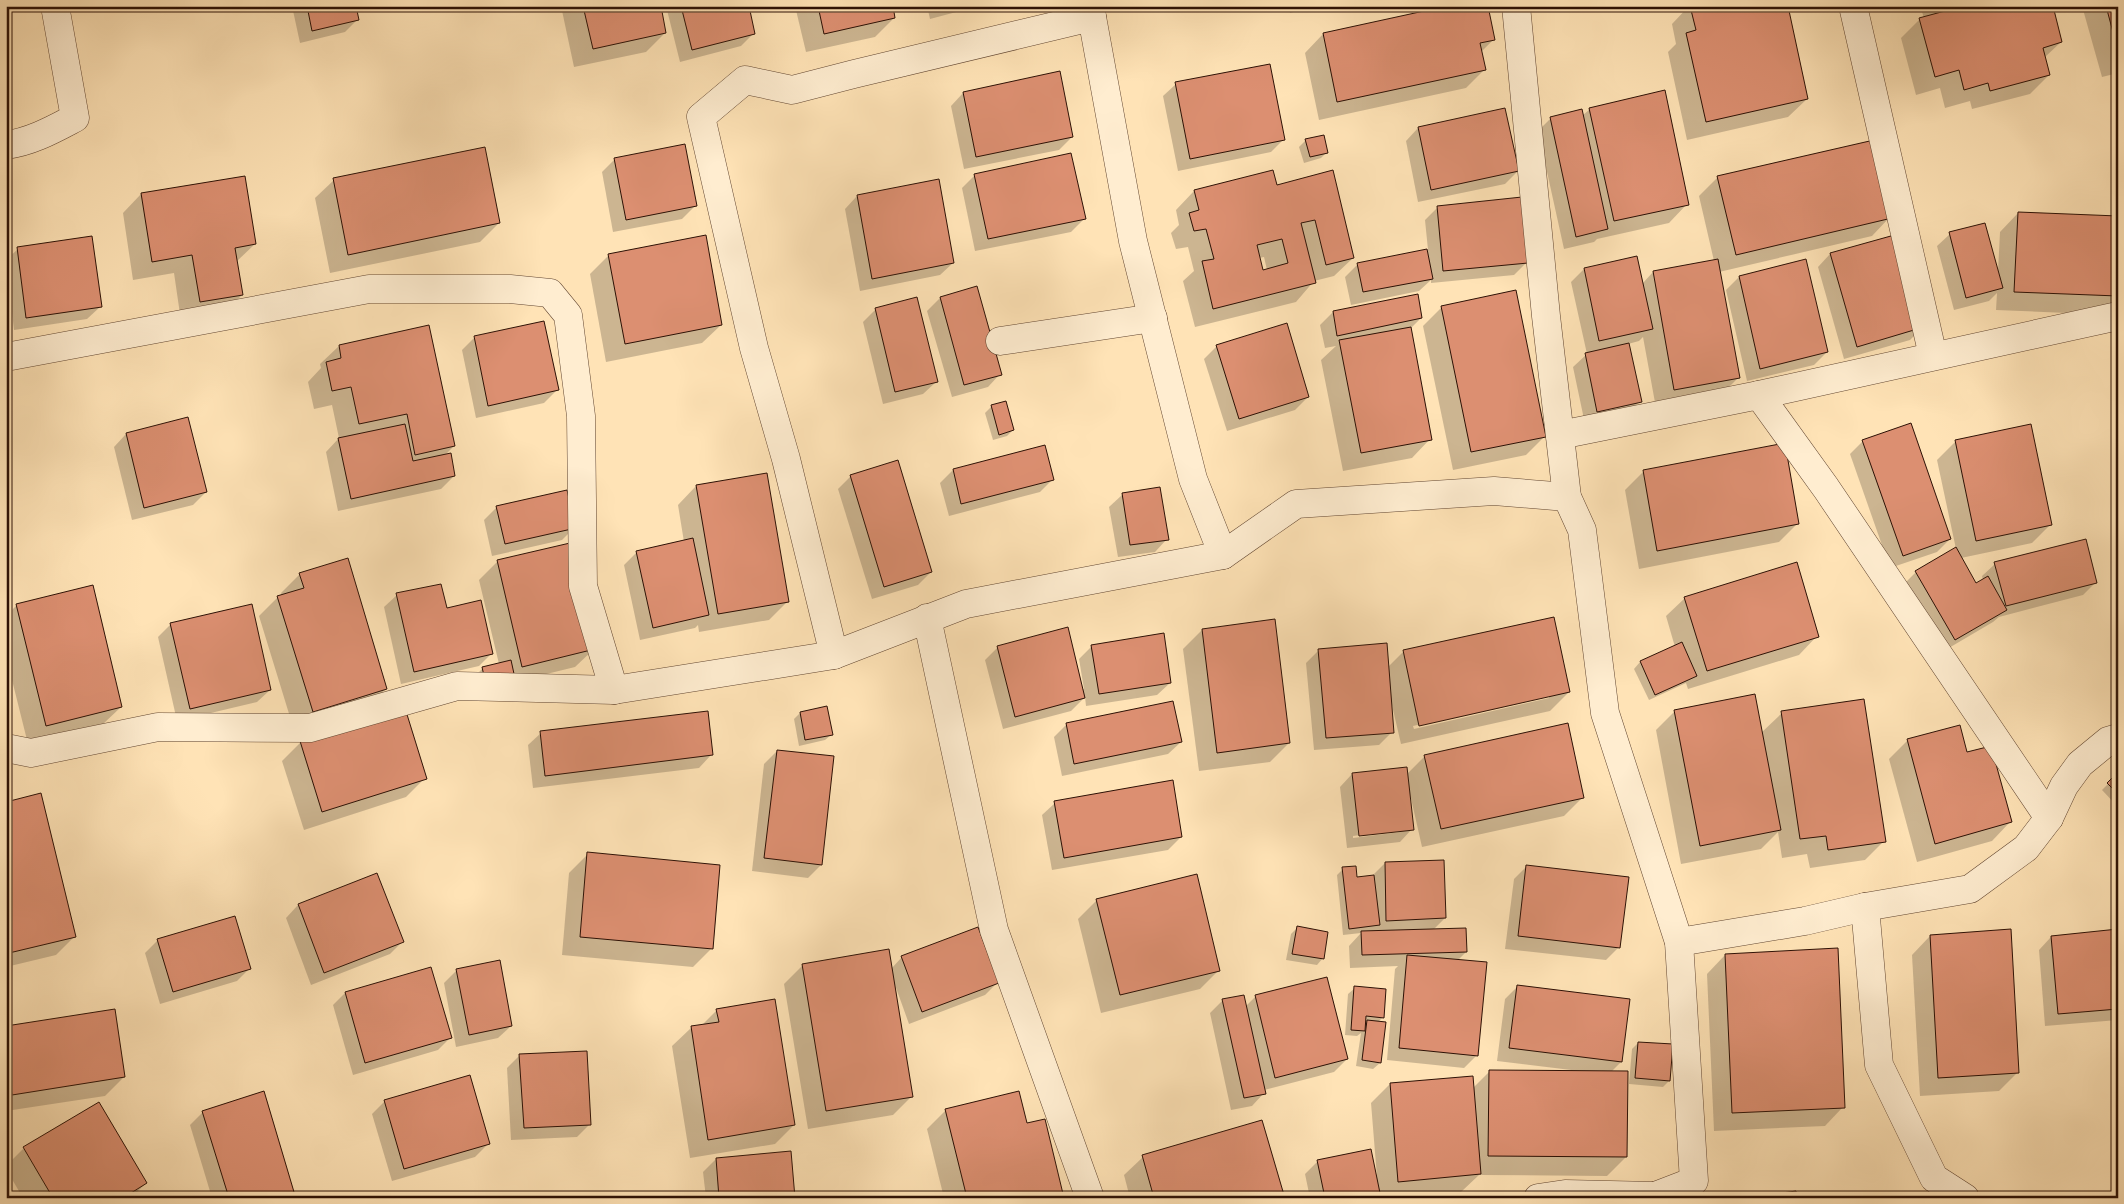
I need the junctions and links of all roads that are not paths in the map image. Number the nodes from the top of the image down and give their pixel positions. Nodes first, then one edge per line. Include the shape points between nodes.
1 (55, 6) edge
2 (1516, 6) edge
3 (1853, 6) edge
4 (1091, 12) edge
5 (6, 145) edge
6 (2118, 316) edge
7 (1153, 318) junction
8 (1000, 341) dead end
9 (1933, 356) junction
10 (6, 357) edge
11 (1759, 395) junction
12 (1560, 436) junction
13 (1567, 498) junction
14 (1223, 555) junction
15 (927, 618) junction
16 (834, 655) junction
17 (614, 690) junction
18 (2118, 738) edge
19 (6, 748) edge
20 (2049, 818) junction
21 (1865, 906) junction
22 (1679, 942) junction
23 (1655, 1197) edge
24 (1090, 1198) edge
25 (1538, 1198) edge
26 (1965, 1198) edge

1 - 5 street via 76,118 48,132
2 - 12 street
3 - 9 street
4 - 7 street via 1133,241
4 - 16 street via 792,90 745,80 701,117 754,348 786,459
6 - 9 street
7 - 8 street
7 - 14 street via 1193,479
9 - 11 street
10 - 17 street via 369,289 510,289 550,293 568,315 581,416 582,586
11 - 12 street
11 - 20 street via 1826,488
12 - 13 street
13 - 14 street via 1494,491 1296,504
13 - 22 street via 1582,530 1605,713
14 - 15 street via 966,604
15 - 16 street
15 - 24 street via 994,930
16 - 17 street
17 - 19 street via 458,686 310,728 158,727 31,753
18 - 20 street via 2108,741 2080,764 2064,786
20 - 21 street via 2026,848 1970,889
21 - 22 street via 1805,921
21 - 26 street via 1879,1065 1934,1178
22 - 23 street via 1694,1181
23 - 25 street via 1565,1194

